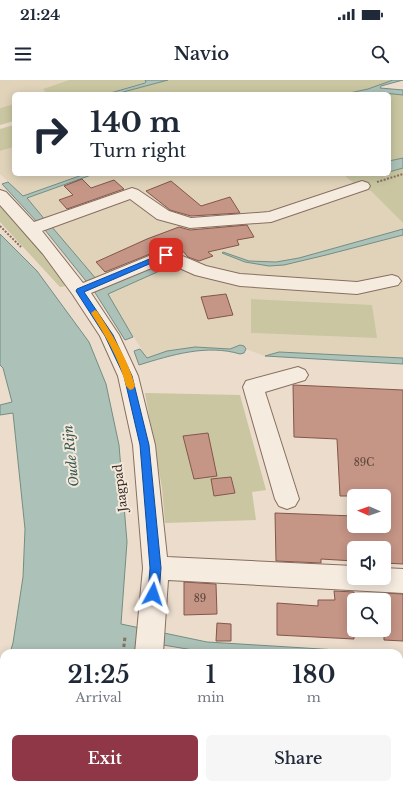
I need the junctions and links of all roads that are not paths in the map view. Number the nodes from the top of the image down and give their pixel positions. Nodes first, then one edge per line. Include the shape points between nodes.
1 (362, 186) road end
2 (0, 194) edge
3 (31, 229) junction
4 (392, 281) dead end
5 (90, 287) junction
6 (298, 375) dead end
7 (286, 499) dead end
8 (156, 568) junction
9 (347, 578) edge
10 (391, 580) edge
11 (403, 581) edge
12 (149, 649) edge

1 - 3 street via 270,217 190,223 163,215 132,193
2 - 3 street
3 - 5 street via 49,250
4 - 5 street via 357,288 240,280 201,271 166,255
5 - 8 street via 128,376 144,445
6 - 7 street via 252,387
8 - 9 street
8 - 12 street
10 - 11 street

